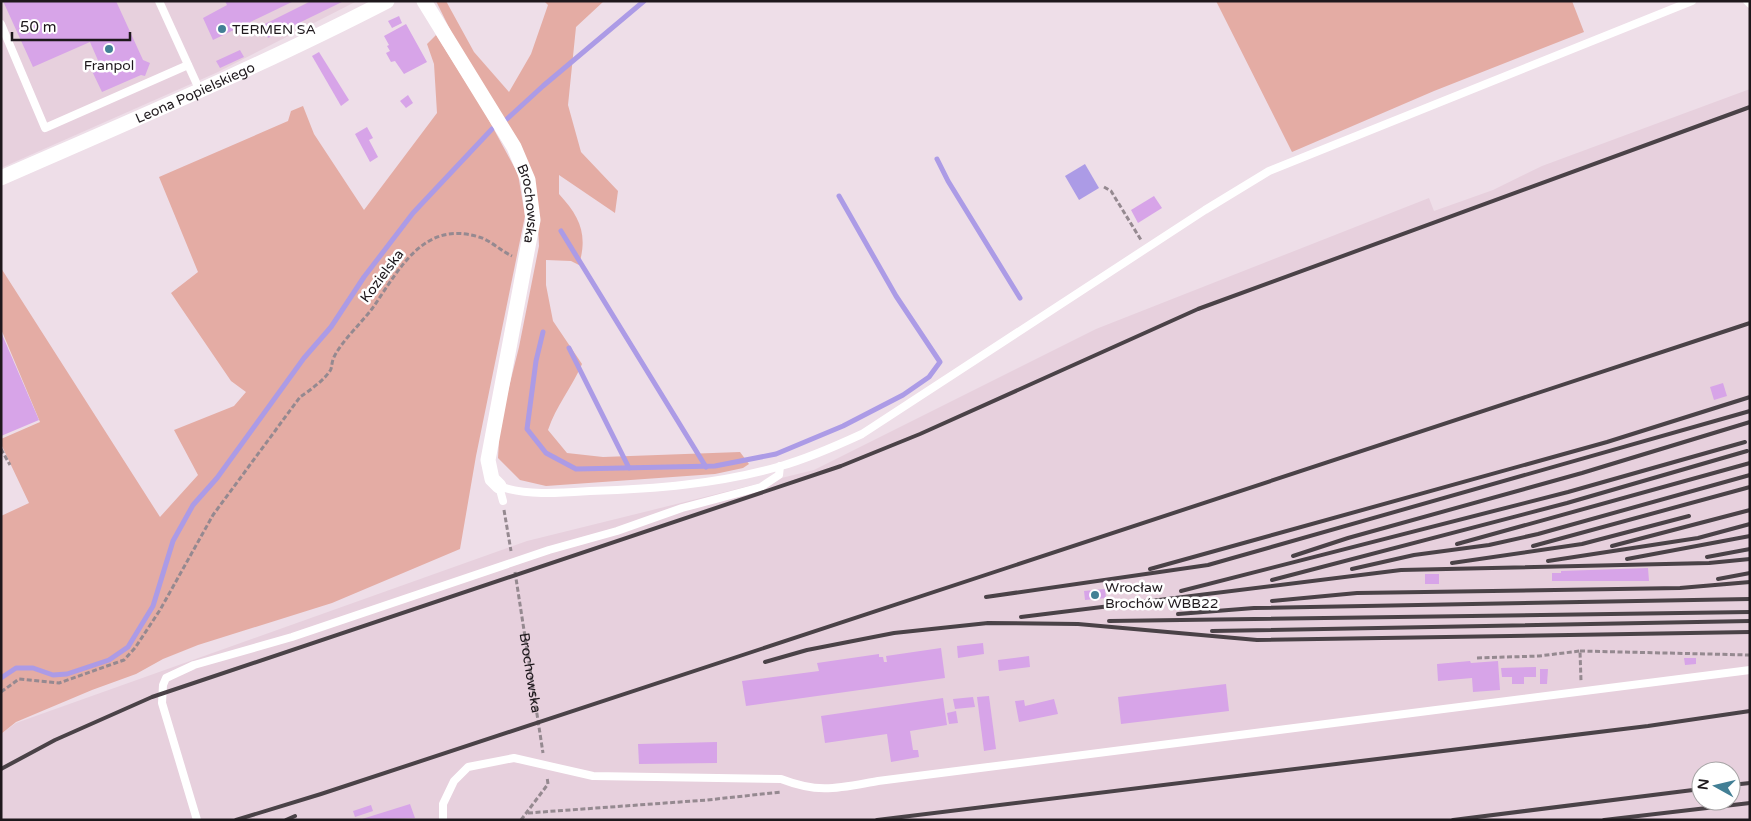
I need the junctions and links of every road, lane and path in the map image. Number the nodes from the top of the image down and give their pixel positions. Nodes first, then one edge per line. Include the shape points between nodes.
1 (159, 1) edge
2 (387, 1) edge
3 (424, 1) edge
4 (1692, 1) edge
5 (1746, 1) edge
6 (1750, 4) edge
7 (1, 24) edge
8 (188, 64) junction
9 (200, 91) junction
10 (1, 178) edge
11 (1104, 187) dead end
12 (1146, 249) junction
13 (526, 262) junction
14 (1, 449) edge
15 (10, 465) dead end
16 (780, 466) junction
17 (499, 486) junction
18 (503, 500) dead end
19 (506, 518) dead end
20 (512, 556) dead end
21 (514, 566) dead end
22 (1580, 652) junction
23 (1750, 655) edge
24 (1477, 658) dead end
25 (1750, 670) edge
26 (1, 692) edge
27 (1581, 692) junction
28 (543, 756) dead end
29 (546, 775) dead end
30 (795, 784) junction
31 (527, 813) junction
32 (197, 820) edge
33 (443, 820) edge
34 (521, 820) edge

1 - 8 lane
2 - 9 street, Leona Popielskiego via 308,42
3 - 13 street, Brochowska via 514,148 528,180 533,220
4 - 12 lane via 1268,171
5 - 6 lane
7 - 8 lane via 45,128
8 - 9 lane
9 - 10 street, Leona Popielskiego
11 - 12 path via 1111,191
12 - 16 lane via 862,434
13 - 17 street, Brochowska via 488,460 492,479
13 - 26 path, Kozielska via 480,237 461,234 431,238 404,261 333,358 330,370 313,390 300,396 213,515 136,648 124,660 59,683 19,679
14 - 15 path
16 - 17 lane via 670,487 568,492 511,490
16 - 32 lane via 779,475 761,487 682,508 170,675 163,685 162,703
17 - 18 lane
19 - 20 path
21 - 28 path, Brochowska
22 - 23 path
22 - 24 path
22 - 27 path
25 - 27 lane
27 - 30 lane via 827,790
29 - 31 path via 548,784
30 - 31 path via 792,791
30 - 33 lane via 781,779 592,776 514,758 468,767 450,788 443,804
31 - 34 path

